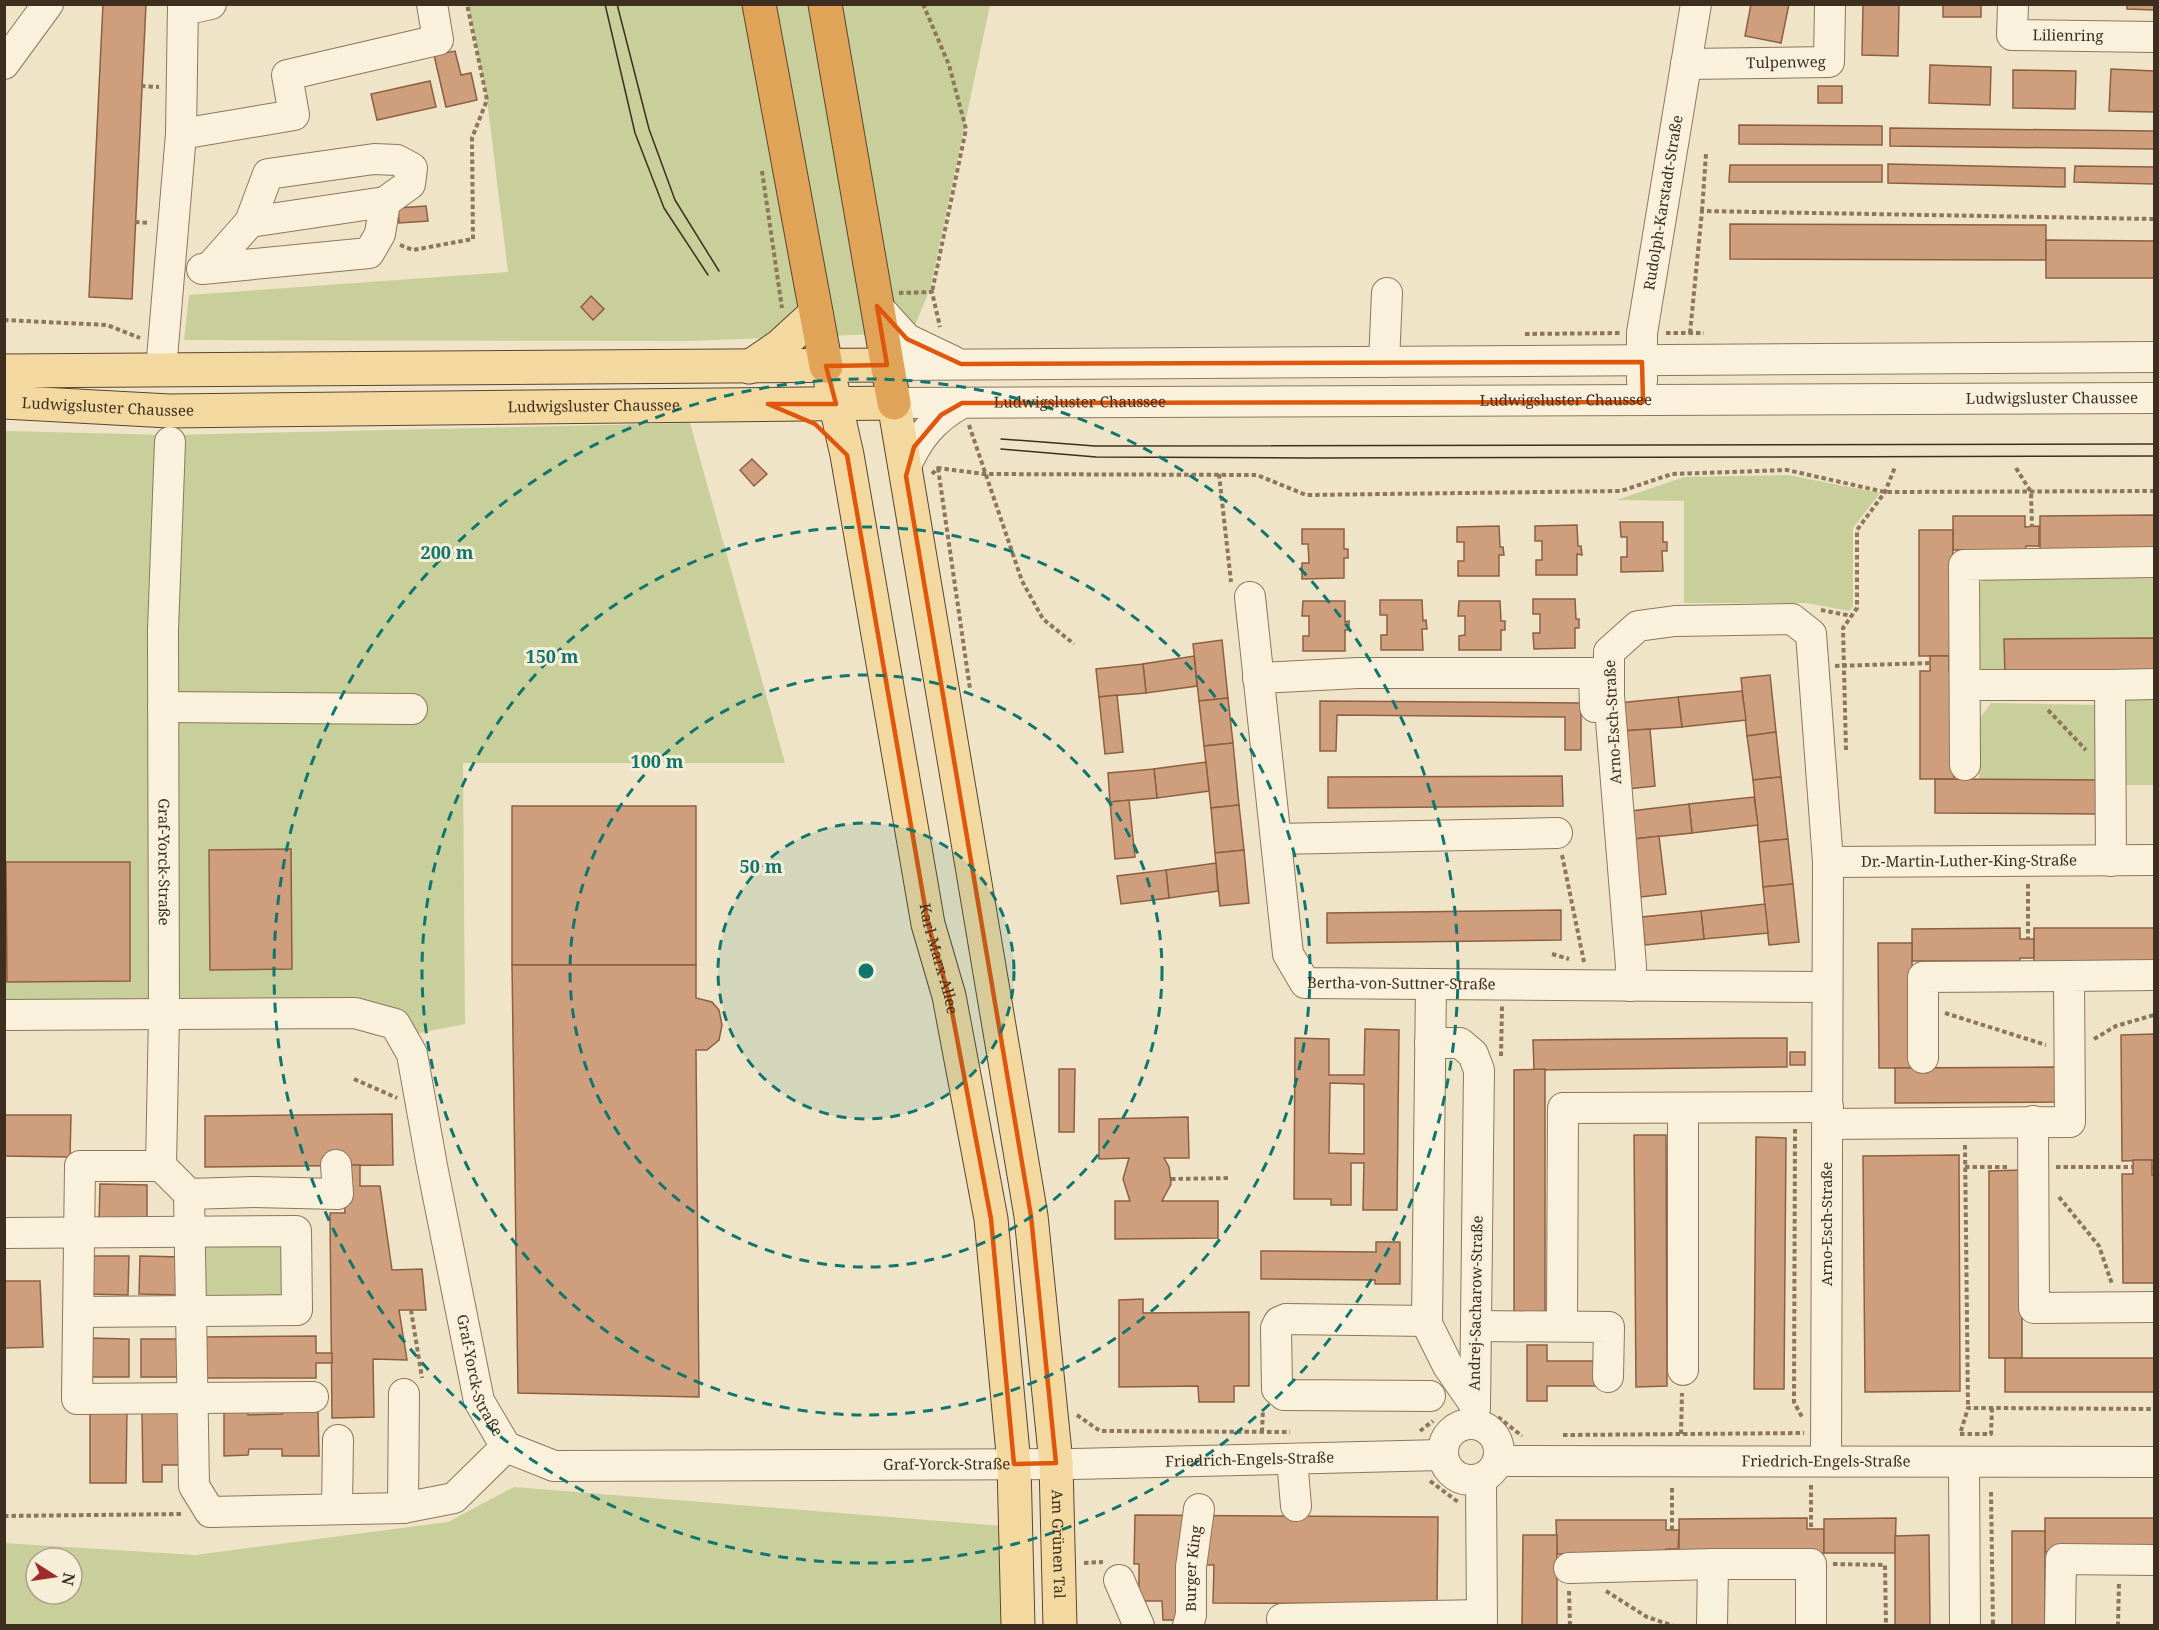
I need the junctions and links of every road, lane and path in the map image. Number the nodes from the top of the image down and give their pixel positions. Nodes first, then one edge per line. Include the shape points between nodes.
1 (48, 4) edge
2 (432, 4) edge
3 (467, 4) edge
4 (759, 4) edge
5 (825, 4) edge
6 (923, 4) edge
7 (1696, 4) edge
8 (1830, 4) edge
9 (2013, 4) edge
10 (193, 6) edge
11 (2154, 37) edge
12 (4, 64) edge
13 (1686, 64) junction
14 (181, 134) junction
15 (1706, 154) dead end
16 (385, 202) junction
17 (1702, 211) junction
18 (2154, 219) edge
19 (250, 222) junction
20 (413, 250) dead end
21 (211, 266) junction
22 (169, 280) junction
23 (932, 292) junction
24 (1387, 293) dead end
25 (876, 299) junction
26 (815, 309) junction
27 (781, 316) dead end
28 (4, 320) edge
29 (944, 331) dead end
30 (1690, 333) junction
31 (1713, 333) dead end
32 (1514, 334) dead end
33 (1642, 347) junction
34 (162, 356) junction
35 (2154, 357) edge
36 (1384, 362) junction
37 (961, 364) junction
38 (887, 365) junction
39 (826, 366) junction
40 (749, 367) junction
41 (4, 371) edge
42 (2154, 398) edge
43 (4, 402) edge
44 (1643, 402) junction
45 (894, 403) junction
46 (962, 403) junction
47 (768, 404) junction
48 (836, 404) junction
49 (170, 442) dead end
50 (848, 455) junction
51 (1895, 467) dead end
52 (938, 468) junction
53 (2016, 468) dead end
54 (905, 472) junction
55 (984, 474) junction
56 (1219, 474) junction
57 (2154, 491) edge
58 (1886, 492) junction
59 (2031, 492) junction
60 (2032, 527) dead end
61 (2154, 562) edge
62 (1241, 594) joint
63 (1074, 644) dead end
64 (1930, 663) dead end
65 (1843, 666) junction
66 (1813, 668) junction
67 (1258, 678) junction
68 (2110, 684) junction
69 (2154, 684) edge
70 (1965, 685) junction
71 (971, 693) dead end
72 (163, 707) junction
73 (2047, 708) dead end
74 (412, 709) dead end
75 (1597, 756) dead end
76 (1965, 765) dead end
77 (2111, 782) junction
78 (1557, 833) joint
79 (1277, 839) junction
80 (2154, 860) edge
81 (2111, 861) junction
82 (1828, 862) junction
83 (2027, 862) junction
84 (2028, 939) dead end
85 (1585, 964) dead end
86 (2154, 975) edge
87 (2069, 976) junction
88 (1431, 984) junction
89 (1630, 986) junction
90 (1826, 987) junction
91 (1923, 1005) junction
92 (4, 1015) edge
93 (164, 1015) junction
94 (2154, 1015) edge
95 (1431, 1043) junction
96 (2069, 1053) junction
97 (1923, 1058) dead end
98 (354, 1079) dead end
99 (1795, 1107) junction
100 (1683, 1108) junction
101 (422, 1110) junction
102 (1828, 1115) junction
103 (2033, 1122) junction
104 (1964, 1123) junction
105 (336, 1165) dead end
106 (161, 1166) junction
107 (2033, 1167) junction
108 (1231, 1178) dead end
109 (1171, 1179) dead end
110 (189, 1194) junction
111 (4, 1233) edge
112 (190, 1233) junction
113 (79, 1234) junction
114 (2141, 1307) edge
115 (411, 1310) dead end
116 (190, 1311) junction
117 (79, 1312) junction
118 (1427, 1321) junction
119 (1476, 1326) junction
120 (1562, 1326) junction
121 (1683, 1370) joint
122 (1608, 1377) dead end
123 (404, 1394) joint
124 (313, 1397) dead end
125 (193, 1398) junction
126 (1434, 1406) joint
127 (1968, 1408) junction
128 (1992, 1408) junction
129 (2154, 1409) edge
130 (1073, 1411) dead end
131 (1475, 1414) junction
132 (1681, 1434) junction
133 (1557, 1435) dead end
134 (338, 1440) dead end
135 (1294, 1445) junction
136 (506, 1447) junction
137 (1442, 1455) junction
138 (1413, 1456) junction
139 (1819, 1461) junction
140 (1528, 1462) junction
141 (1964, 1462) junction
142 (2154, 1462) edge
143 (1056, 1463) junction
144 (1014, 1464) junction
145 (1486, 1482) junction
146 (1991, 1492) dead end
147 (1296, 1506) dead end
148 (403, 1508) junction
149 (337, 1509) junction
150 (1199, 1509) dead end
151 (190, 1514) dead end
152 (4, 1516) edge
153 (1811, 1529) dead end
154 (2119, 1560) junction
155 (2154, 1560) edge
156 (1074, 1563) dead end
157 (1713, 1564) junction
158 (1811, 1564) junction
159 (1199, 1565) dead end
160 (1569, 1568) junction
161 (1114, 1571) joint
162 (1282, 1619) dead end
163 (1481, 1620) edge
164 (1194, 1623) edge
165 (1018, 1626) edge
166 (1060, 1626) edge
167 (1139, 1626) edge
168 (1570, 1626) edge
169 (1674, 1626) edge
170 (1712, 1626) edge
171 (1811, 1626) edge
172 (1886, 1626) edge
173 (1965, 1626) edge
174 (1993, 1626) edge
175 (2060, 1626) edge
176 (2118, 1626) edge

1 - 12 street
2 - 14 street via 438,40 287,75 294,115
3 - 20 path via 487,100 472,138 472,239
4 - 26 highway
5 - 25 highway
6 - 23 path via 949,65 966,129
7 - 13 street, Rudolph-Karstadt-Straße
8 - 13 street, Tulpenweg via 1829,62
9 - 11 street, Lilienring via 2012,36
10 - 14 street
13 - 33 street, Rudolph-Karstadt-Straße
14 - 22 street
15 - 17 path
16 - 19 street
16 - 19 street via 410,184 412,168 398,160 374,159 280,172 268,174
16 - 21 street via 380,234 369,253
17 - 18 path
17 - 30 path
19 - 21 street
21 - 22 street
22 - 34 street
23 - 25 path via 898,293 889,288
23 - 29 path via 938,325
24 - 36 street
25 - 37 street via 908,339
25 - 38 highway
26 - 27 path via 783,309
26 - 39 highway
26 - 40 main road via 780,346
28 - 34 path via 107,325 148,340
30 - 31 path
30 - 33 path
32 - 33 path
33 - 35 street
33 - 36 street
33 - 44 street, Rudolph-Karstadt-Straße
34 - 40 main road
34 - 41 main road
36 - 37 street
37 - 38 street
38 - 39 main road
38 - 45 highway
39 - 40 main road
39 - 48 main road, Karl-Marx-Allee
42 - 44 street, Ludwigsluster Chaussee
43 - 47 main road, Ludwigsluster Chaussee via 170,411
44 - 46 street, Ludwigsluster Chaussee
45 - 46 street, Ludwigsluster Chaussee
45 - 48 main road, Ludwigsluster Chaussee
45 - 54 main road
46 - 54 street via 925,430
47 - 48 main road, Ludwigsluster Chaussee
47 - 50 main road via 815,424
48 - 50 main road, Karl-Marx-Allee
49 - 72 street, Graf-Yorck-Straße
50 - 144 main road, Karl-Marx-Allee via 928,924 949,996 991,1218
51 - 58 path
52 - 54 path via 933,474
52 - 55 path
52 - 71 path
53 - 59 path
54 - 143 main road via 1031,1216
55 - 56 path
55 - 63 path via 1022,581 1043,619
56 - 58 path via 1257,475 1306,495 1621,491 1672,474 1787,470
56 - 62 path
57 - 59 path
58 - 59 path
58 - 65 path via 1857,530 1857,608 1843,628
59 - 60 path
61 - 70 street via 1964,565
62 - 67 street, Bertha-von-Suttner-Straße
64 - 65 path
65 - 66 path
66 - 82 street, Arno-Esch-Straße
66 - 89 street, Arno-Esch-Straße via 1811,634 1792,620 1675,621 1638,626 1609,652
67 - 75 street via 1358,673 1594,673
67 - 79 street, Bertha-von-Suttner-Straße
68 - 69 street
68 - 70 street
68 - 77 street
70 - 76 street
72 - 74 street
72 - 93 street, Graf-Yorck-Straße
73 - 77 path
77 - 81 street
78 - 79 street
78 - 85 path
79 - 88 street, Bertha-von-Suttner-Straße via 1288,954 1305,982
80 - 81 street, Dr.-Martin-Luther-King-Straße
81 - 83 street, Dr.-Martin-Luther-King-Straße
82 - 83 street, Dr.-Martin-Luther-King-Straße
82 - 90 street, Arno-Esch-Straße
83 - 84 path
86 - 87 street
87 - 91 street via 1923,977
87 - 96 street
88 - 89 street, Bertha-von-Suttner-Straße
88 - 95 street, Andrej-Sacharow-Straße
89 - 90 street
90 - 102 street, Arno-Esch-Straße
91 - 96 path
91 - 97 street
92 - 93 street, Graf-Yorck-Straße
93 - 101 street, Graf-Yorck-Straße via 355,1013 394,1024 412,1054
93 - 106 street
94 - 96 path via 2116,1026
95 - 118 street, Andrej-Sacharow-Straße
95 - 119 street, Andrej-Sacharow-Straße via 1460,1043 1473,1054 1479,1070
96 - 103 street via 2070,1122
98 - 101 path
99 - 100 street
99 - 102 street
99 - 132 path via 1794,1402 1810,1433
100 - 120 street via 1563,1108
100 - 121 street
101 - 136 street, Graf-Yorck-Straße via 479,1401
102 - 104 street
102 - 139 street, Arno-Esch-Straße
103 - 104 street
103 - 107 street
104 - 127 path
105 - 110 street via 338,1194
106 - 110 street
106 - 113 street via 80,1166
107 - 114 path via 2099,1246 2108,1277
107 - 114 street via 2034,1308
108 - 109 path
110 - 112 street
111 - 113 street
112 - 113 street
112 - 116 street
112 - 116 street via 296,1231 297,1310
113 - 117 street
115 - 123 path via 424,1394
116 - 117 street
116 - 125 street
117 - 125 street via 77,1399
118 - 126 street via 1279,1322 1277,1389 1284,1395
118 - 131 street, Andrej-Sacharow-Straße
119 - 120 street
119 - 131 street, Andrej-Sacharow-Straße
120 - 122 street via 1609,1327
121 - 132 path
123 - 148 street
124 - 125 street
125 - 149 street via 194,1486 210,1512
126 - 138 path via 1421,1431 1412,1431
127 - 128 path
127 - 128 path via 1960,1434 1991,1434
128 - 129 path
130 - 135 path via 1100,1431
131 - 137 street via 1451,1432
131 - 140 path via 1497,1405 1498,1419 1526,1439
131 - 145 street via 1498,1445
132 - 133 path
134 - 149 street
135 - 138 street, Friedrich-Engels-Straße
135 - 143 street, Friedrich-Engels-Straße
135 - 147 street
136 - 144 street, Graf-Yorck-Straße via 554,1466
136 - 148 street via 454,1498
137 - 138 street, Friedrich-Engels-Straße
137 - 145 street, Friedrich-Engels-Straße via 1449,1471 1456,1476
138 - 145 path via 1412,1478 1428,1479 1463,1507
139 - 140 street, Friedrich-Engels-Straße
139 - 141 street, Friedrich-Engels-Straße
139 - 153 path
140 - 145 street, Friedrich-Engels-Straße
141 - 142 street, Friedrich-Engels-Straße
141 - 173 street
143 - 144 street, Graf-Yorck-Straße
143 - 166 main road, Am Grünen Tal
144 - 165 main road
145 - 163 street
146 - 174 path
148 - 149 street
150 - 164 street, Burger King via 1191,1567
151 - 152 path
154 - 155 street
154 - 175 street via 2061,1559
154 - 176 path
156 - 161 path
157 - 158 street
157 - 160 street
157 - 170 street
158 - 171 street
158 - 172 path via 1885,1565
159 - 164 street
160 - 168 path
160 - 169 path via 1647,1617
161 - 167 street
162 - 163 street

